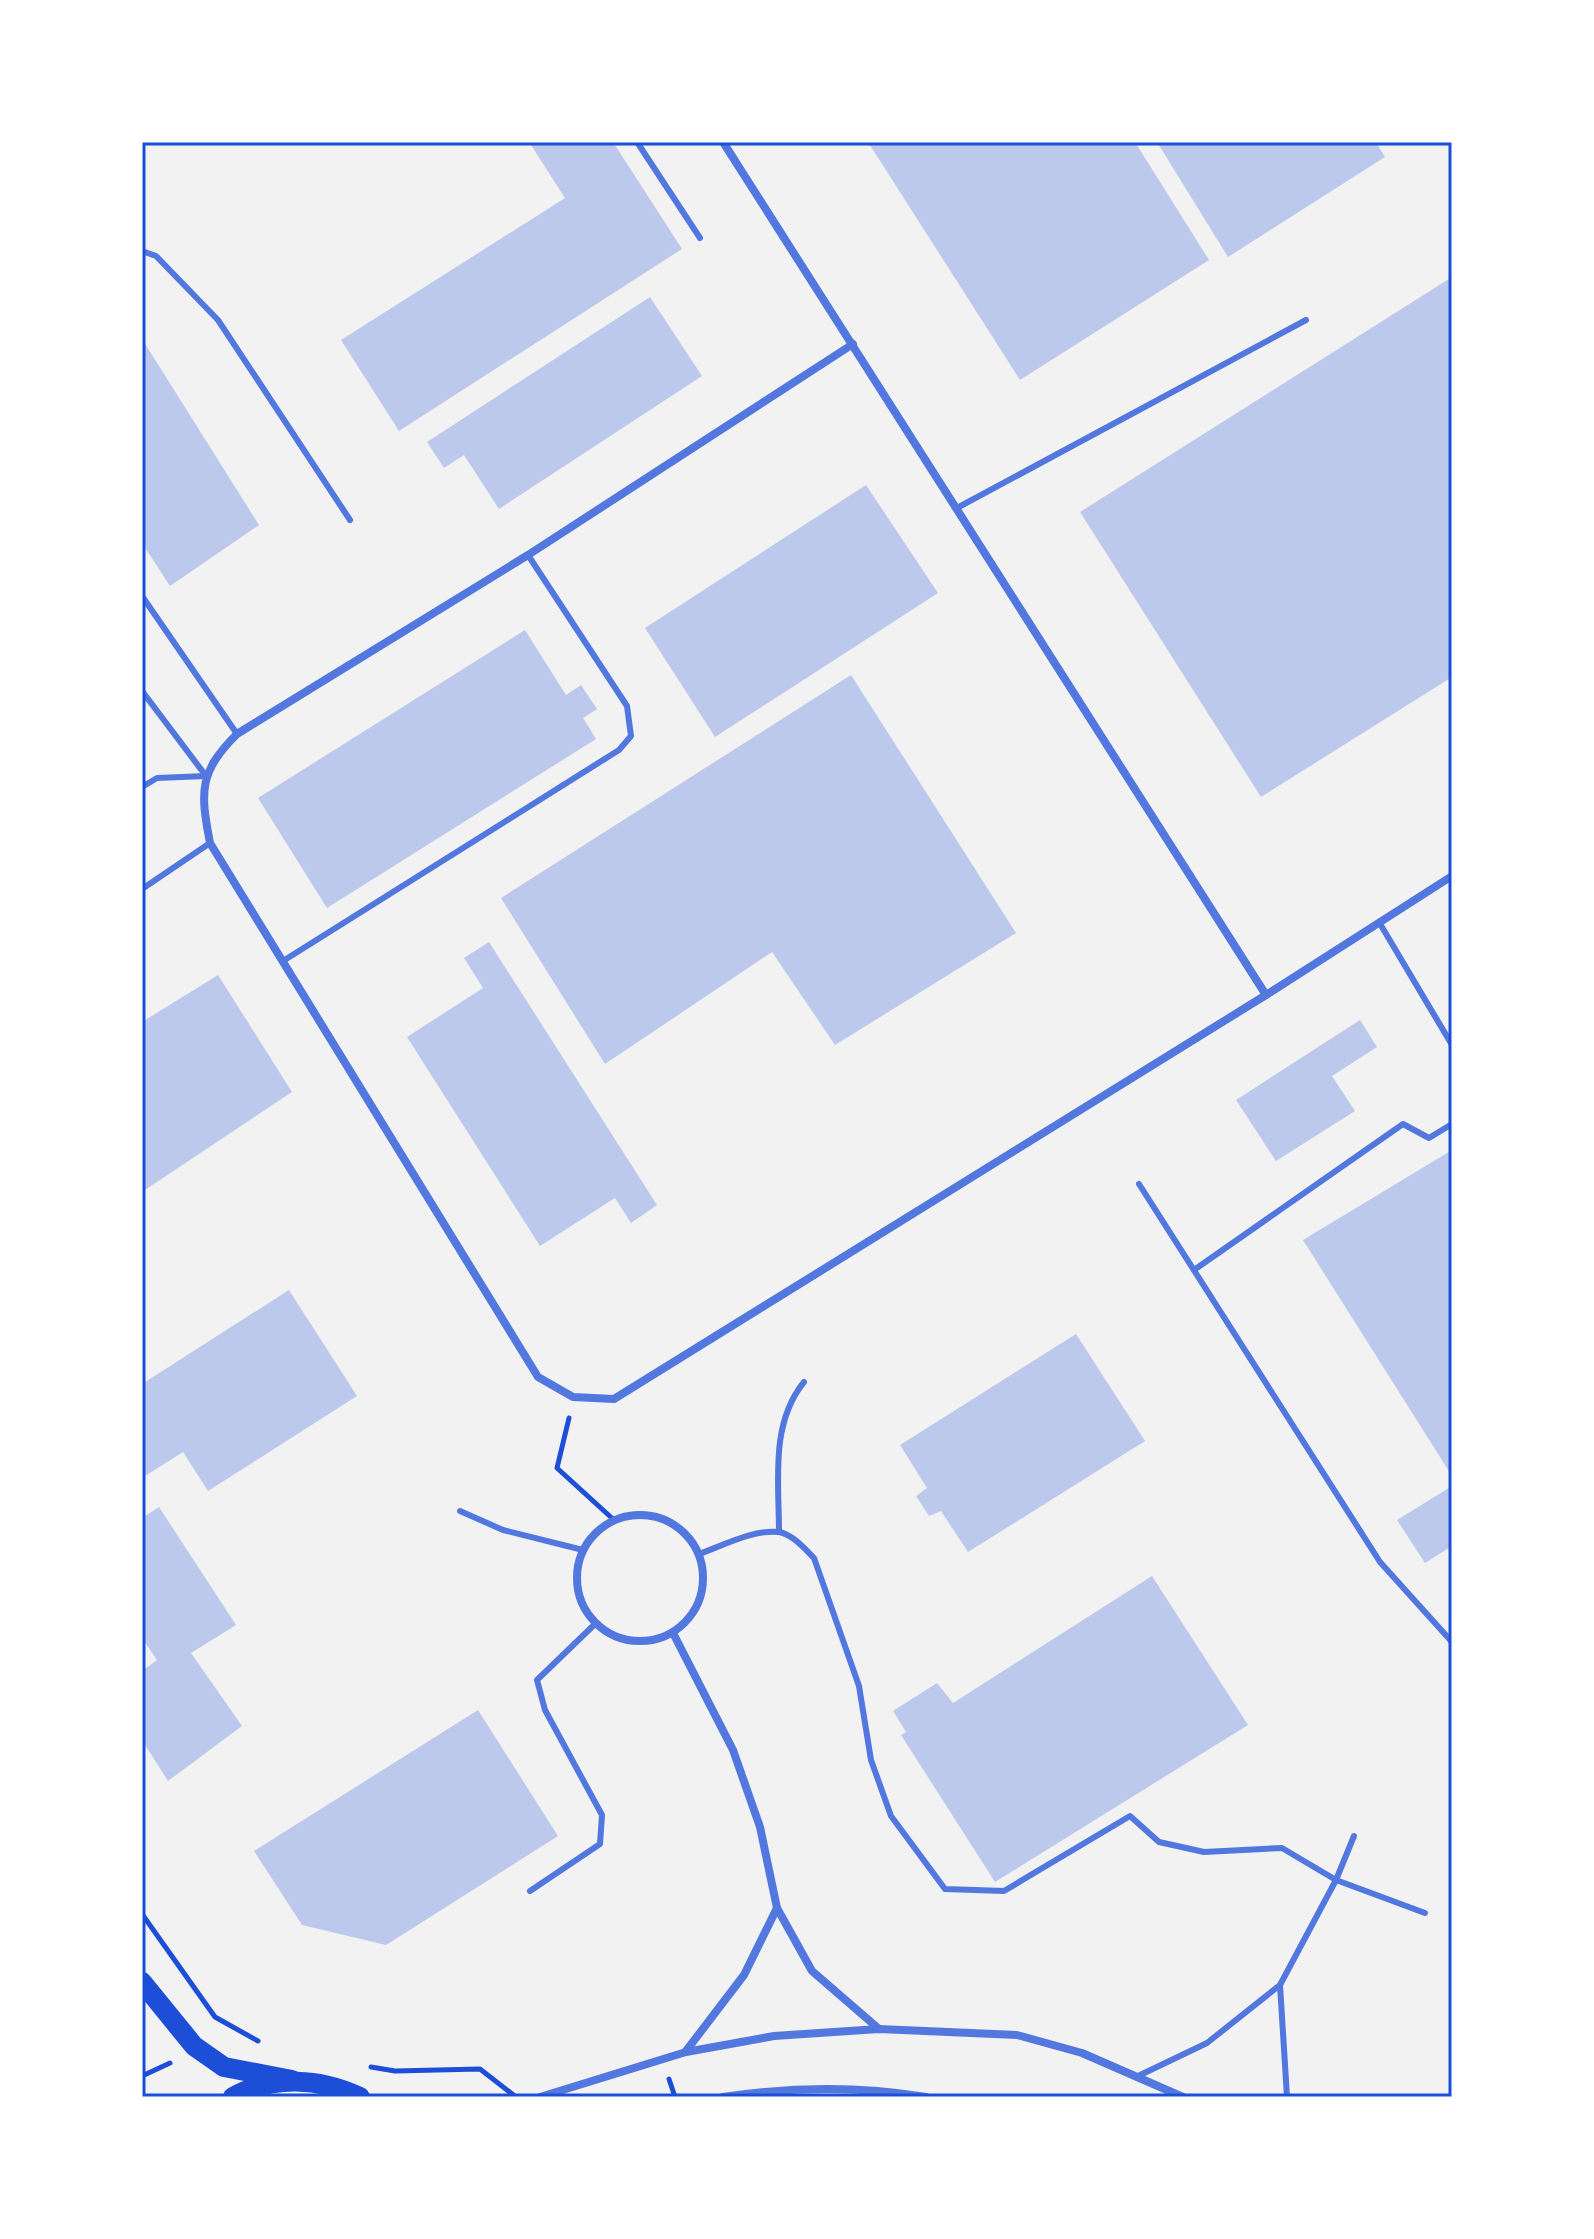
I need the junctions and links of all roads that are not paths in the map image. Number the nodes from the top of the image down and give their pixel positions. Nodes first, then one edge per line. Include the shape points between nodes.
1 (637, 142) edge
2 (723, 142) edge
3 (700, 238) dead end
4 (142, 251) edge
5 (1306, 320) dead end
6 (853, 344) junction
7 (957, 508) junction
8 (350, 520) dead end
9 (528, 555) junction
10 (142, 596) edge
11 (142, 691) edge
12 (237, 734) junction
13 (206, 776) junction
14 (142, 787) edge
15 (210, 843) junction
16 (1452, 876) edge
17 (142, 889) edge
18 (1379, 922) junction
19 (283, 961) junction
20 (1266, 995) junction
21 (1452, 1045) edge
22 (1452, 1124) edge
23 (1139, 1184) dead end
24 (1194, 1270) junction
25 (804, 1382) dead end
26 (460, 1511) dead end
27 (779, 1532) junction
28 (583, 1550) junction
29 (699, 1554) junction
30 (595, 1624) junction
31 (673, 1633) junction
32 (1452, 1642) edge
33 (1354, 1836) dead end
34 (1336, 1880) junction
35 (530, 1891) dead end
36 (777, 1908) junction
37 (1425, 1913) dead end
38 (142, 1982) edge
39 (1280, 1985) junction
40 (879, 2029) junction
41 (686, 2052) junction
42 (1136, 2077) junction
43 (292, 2080) junction
44 (233, 2097) edge
45 (360, 2097) edge
46 (540, 2097) edge
47 (723, 2097) edge
48 (926, 2097) edge
49 (1183, 2097) edge
50 (1287, 2097) edge

1 - 3 lane
2 - 6 street
4 - 8 lane via 156,256 218,320
5 - 7 lane
6 - 7 street
6 - 9 street
7 - 20 street
9 - 12 street
9 - 19 lane via 627,706 631,736 619,750
10 - 12 lane
11 - 13 lane
12 - 13 street via 213,758
13 - 14 lane via 157,778
13 - 15 street via 202,802
15 - 17 lane
15 - 19 street
16 - 18 street
18 - 20 street
18 - 21 lane
19 - 20 street via 538,1377 573,1397 614,1399
22 - 24 lane via 1429,1138 1403,1124
23 - 24 lane
24 - 32 lane via 1380,1562
25 - 27 lane via 790,1399 780,1432
26 - 28 lane via 503,1530
27 - 29 lane
27 - 34 lane via 814,1558 859,1686 871,1760 891,1816 945,1889 1004,1891 1130,1816 1159,1842 1204,1852 1282,1848
28 - 29 street via 614,1520 633,1515 673,1524
28 - 30 street via 577,1589
29 - 31 street via 703,1589 698,1606
30 - 31 street via 612,1636 633,1641 654,1641
30 - 35 lane via 537,1680 545,1710 602,1815 600,1844
31 - 36 street via 733,1750 760,1827
33 - 34 lane
34 - 37 lane
34 - 39 lane
36 - 40 street via 812,1971
36 - 41 street via 744,1975
38 - 43 main road via 194,2046 224,2067
39 - 42 lane via 1207,2043
39 - 50 lane
40 - 41 street via 774,2036
40 - 42 street via 1017,2035 1082,2053
41 - 46 street
42 - 49 street
43 - 44 main road via 248,2088
43 - 45 main road via 337,2086
47 - 48 street via 777,2089 886,2090

